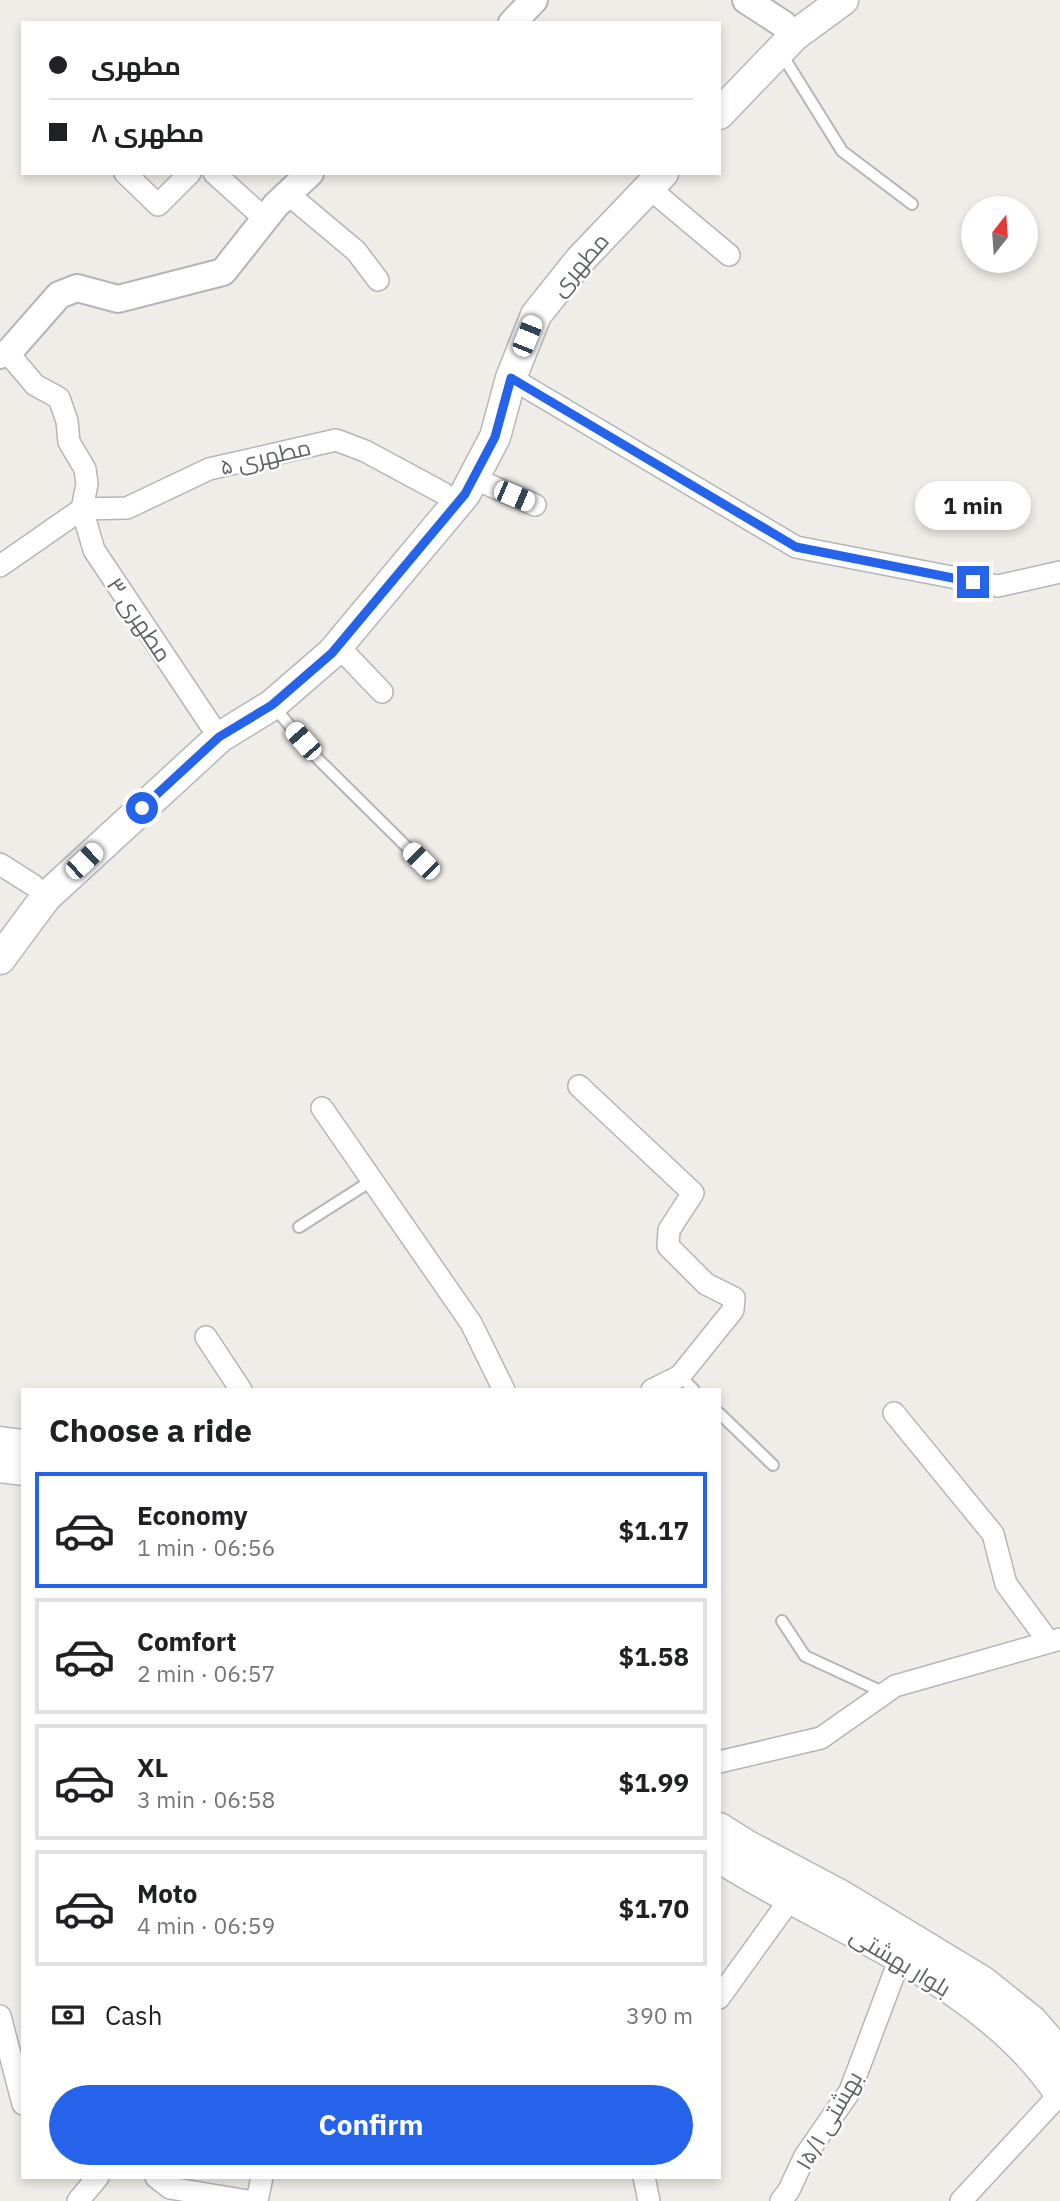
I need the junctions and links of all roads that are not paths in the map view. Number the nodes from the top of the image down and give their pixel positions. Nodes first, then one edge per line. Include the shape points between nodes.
1 (534, 0) edge
2 (746, 0) edge
3 (815, 0) edge
4 (843, 0) edge
5 (514, 21) edge
6 (781, 37) junction
7 (721, 88) edge
8 (721, 112) edge
9 (127, 175) edge
10 (188, 175) edge
11 (216, 175) edge
12 (308, 175) edge
13 (650, 178) edge
14 (288, 194) junction
15 (912, 204) dead end
16 (265, 219) junction
17 (729, 255) dead end
18 (378, 280) dead end
19 (4, 354) edge
20 (511, 378) junction
21 (473, 478) junction
22 (443, 493) junction
23 (535, 505) dead end
24 (82, 509) junction
25 (0, 566) edge
26 (1060, 572) edge
27 (338, 646) junction
28 (382, 692) dead end
29 (272, 705) junction
30 (210, 724) junction
31 (421, 861) dead end
32 (0, 864) edge
33 (33, 885) junction
34 (0, 930) edge
35 (0, 959) edge
36 (579, 1086) dead end
37 (322, 1108) dead end
38 (371, 1181) junction
39 (299, 1227) dead end
40 (206, 1337) dead end
41 (687, 1383) edge
42 (240, 1388) edge
43 (503, 1388) edge
44 (662, 1388) edge
45 (894, 1413) dead end
46 (721, 1415) edge
47 (0, 1442) edge
48 (21, 1445) edge
49 (773, 1465) dead end
50 (0, 1467) edge
51 (21, 1470) edge
52 (782, 1621) dead end
53 (1054, 1640) edge
54 (885, 1693) junction
55 (721, 1762) edge
56 (721, 1829) edge
57 (721, 1858) edge
58 (791, 1898) junction
59 (900, 1958) junction
60 (721, 1995) edge
61 (0, 2017) edge
62 (1060, 2053) edge
63 (1060, 2094) edge
64 (21, 2096) edge
65 (94, 2179) edge
66 (262, 2179) edge
67 (644, 2179) edge
68 (164, 2189) edge
69 (78, 2201) edge
70 (248, 2201) edge
71 (257, 2201) edge
72 (649, 2201) edge
73 (781, 2201) edge
74 (961, 2201) edge

1 - 5 street
2 - 6 street
3 - 6 main road
4 - 6 main road via 794,36
6 - 7 main road
6 - 8 main road
6 - 15 lane via 842,151
9 - 10 street via 158,205
11 - 16 street
12 - 14 street
13 - 17 street
13 - 20 main road, مطهری via 536,315
13 - 22 main road, مطهری via 567,249 521,307 495,373 480,431
14 - 16 street
14 - 18 street via 356,251
16 - 19 street via 223,272 118,299 77,288 59,295
19 - 24 street via 35,385 59,398 69,442 85,470
20 - 21 main road, مطهری via 495,437
20 - 26 street via 796,547 998,586
21 - 23 street
21 - 27 main road, مطهری via 465,494
22 - 24 street, مطهری ۵ via 336,440 209,469 127,508
22 - 30 main road, مطهری via 320,641 262,692
24 - 25 street
24 - 30 street, مطهری ۳ via 94,550
27 - 28 street
27 - 29 main road, مطهری
29 - 31 lane via 319,760
29 - 35 main road, مطهری via 219,737 46,897
30 - 33 main road, مطهری
32 - 33 street
33 - 34 main road, مطهری
36 - 41 street via 693,1193 669,1230 668,1246 706,1284 734,1298 733,1310
37 - 38 street
38 - 39 lane
38 - 43 street via 471,1323
40 - 42 street
41 - 44 street
45 - 53 street via 993,1534 1006,1584
46 - 49 lane
47 - 48 main road
50 - 51 main road
52 - 54 lane via 804,1656
53 - 54 street via 895,1686
54 - 55 street via 821,1738
56 - 62 main road, بلوار بهشتی via 982,1981 1032,2021
57 - 58 main road, بلوار بهشتی
58 - 59 main road, بلوار بهشتی
58 - 60 street
59 - 63 main road, بلوار بهشتی via 968,2001 1014,2038
59 - 73 street, ۱۵/۱ بهشتی via 850,2091 805,2156
61 - 64 street
63 - 74 street
65 - 69 street
66 - 71 street
67 - 72 street
68 - 70 street

